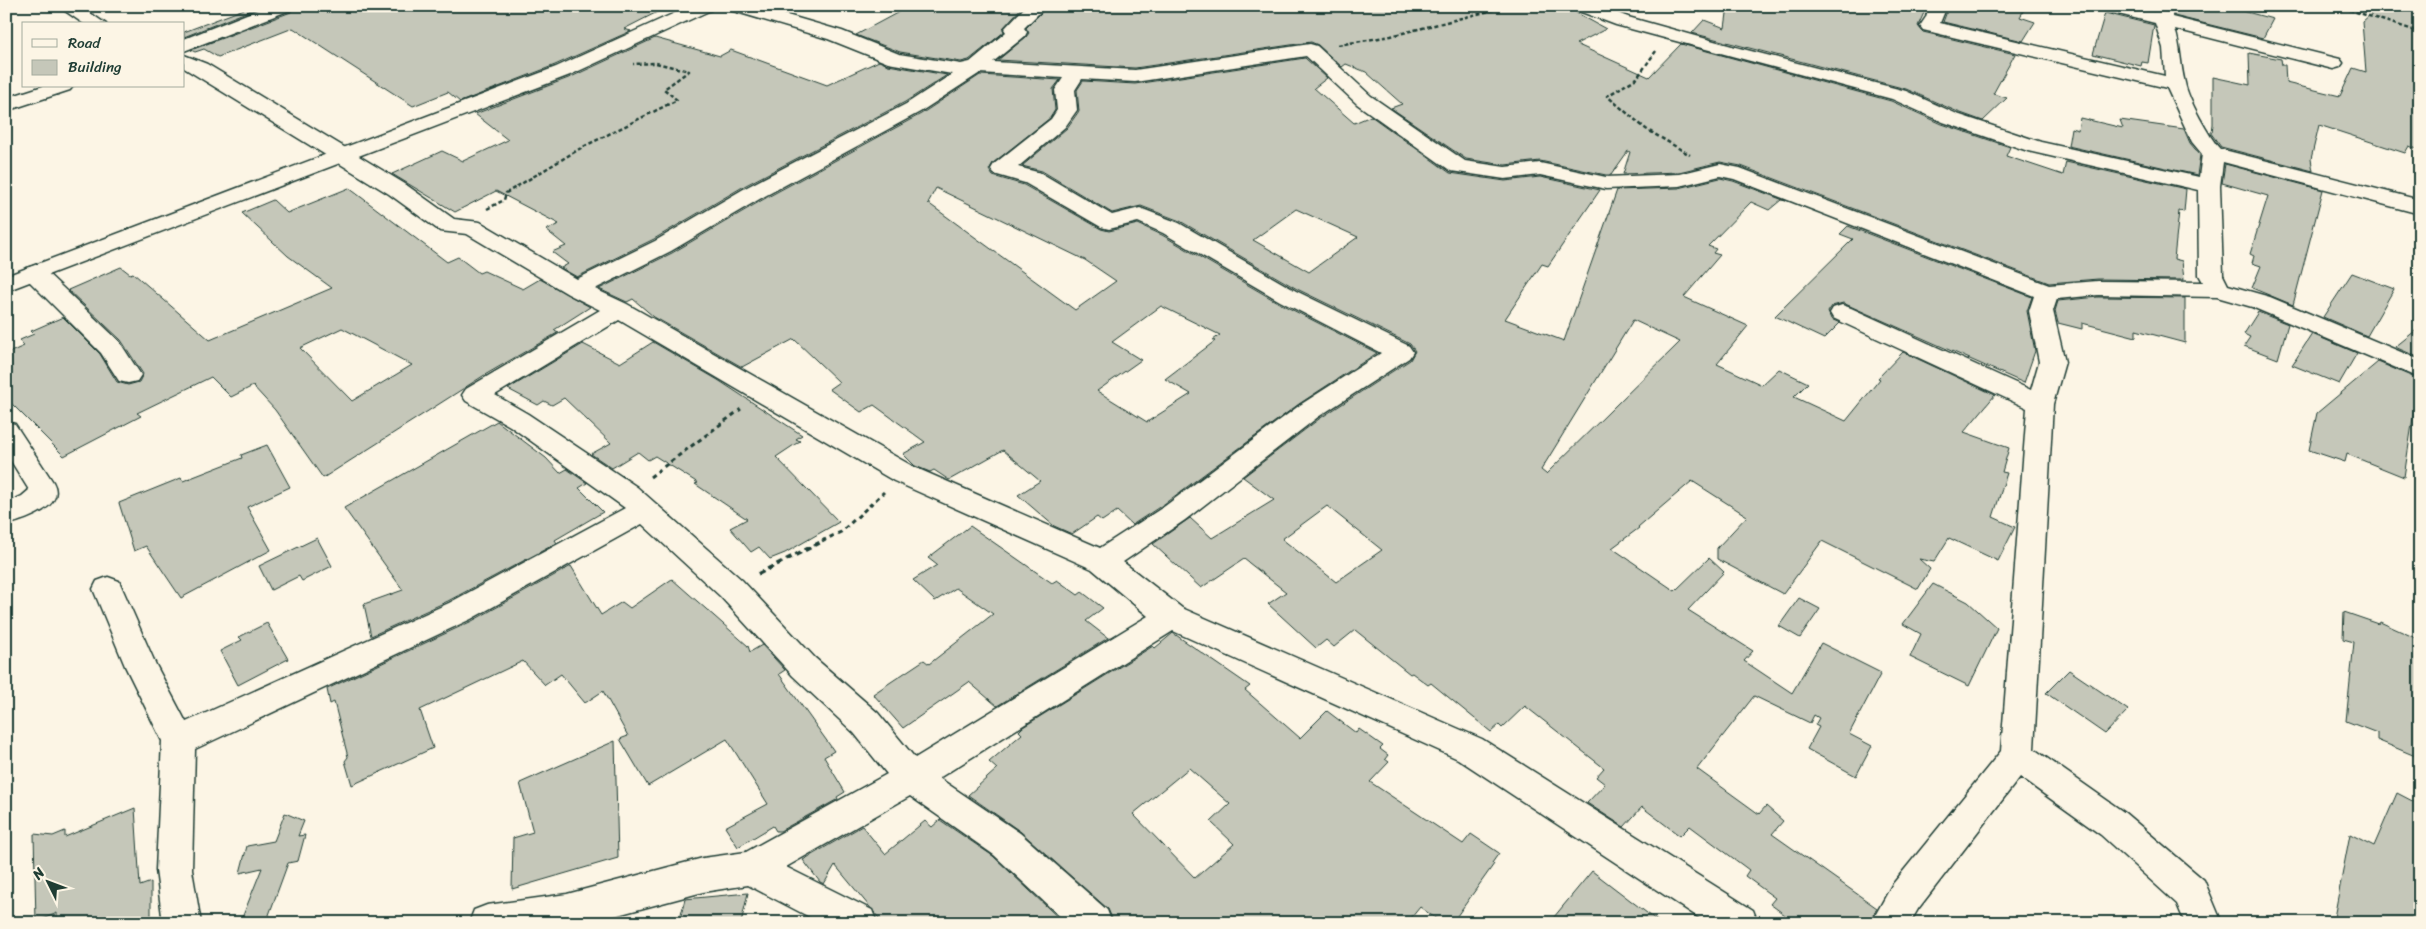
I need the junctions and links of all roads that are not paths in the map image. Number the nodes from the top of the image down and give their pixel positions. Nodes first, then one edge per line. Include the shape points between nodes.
1 (67, 6) edge
2 (284, 6) edge
3 (705, 6) edge
4 (736, 6) edge
5 (1037, 6) edge
6 (1582, 6) edge
7 (1938, 6) edge
8 (2108, 6) edge
9 (2163, 13) edge
10 (94, 22) edge
11 (185, 45) edge
12 (185, 61) edge
13 (2333, 63) dead end
14 (976, 67) junction
15 (1076, 73) junction
16 (2175, 84) junction
17 (57, 88) edge
18 (6, 105) edge
19 (2212, 153) junction
20 (341, 154) junction
21 (2209, 186) junction
22 (2420, 207) edge
23 (34, 273) junction
24 (6, 284) edge
25 (576, 289) junction
26 (2218, 290) junction
27 (2047, 293) junction
28 (618, 309) junction
29 (1842, 313) dead end
30 (2420, 370) edge
31 (128, 375) dead end
32 (2040, 404) junction
33 (6, 431) edge
34 (636, 502) junction
35 (6, 515) edge
36 (1102, 561) junction
37 (108, 588) dead end
38 (1171, 617) junction
39 (179, 741) junction
40 (2017, 756) junction
41 (911, 778) junction
42 (751, 868) junction
43 (567, 917) edge
44 (182, 923) edge
45 (487, 923) edge
46 (859, 923) edge
47 (1094, 923) edge
48 (1740, 923) edge
49 (1889, 923) edge
50 (2204, 923) edge

1 - 10 street
2 - 11 street
3 - 20 street via 562,71
4 - 14 street via 835,35 895,59 961,70
5 - 14 street via 1014,29 1018,32
6 - 21 street via 1803,71 1899,95 1950,118 2035,147
7 - 16 street via 1929,26
8 - 9 street
9 - 13 street
9 - 16 street via 2172,48
12 - 20 street
14 - 15 street
14 - 25 street via 914,108 755,192 663,246
15 - 27 street via 1135,76 1310,50 1364,100 1459,166 1505,173 1540,169 1606,183 1679,180 1720,170 1740,174
15 - 36 street via 1065,90 1066,110 1058,123 1002,170 1033,178 1109,222 1140,215 1170,228 1288,296 1400,352 1309,411 1175,513
16 - 19 street via 2202,142
17 - 18 street
19 - 21 street
19 - 22 street
20 - 23 street
20 - 25 street via 448,226 472,227
21 - 26 street via 2211,275
23 - 24 street
23 - 31 street via 110,346
25 - 28 street
26 - 27 street via 2098,288
26 - 30 street via 2261,302
27 - 32 street via 2041,311 2052,362
28 - 34 street via 475,395 519,420
28 - 36 street via 904,474
29 - 32 street
32 - 40 street
33 - 35 street via 43,489 42,495 32,503
34 - 39 street via 460,611
34 - 41 street via 731,588 804,667 866,724
36 - 38 street
37 - 39 street via 141,666
38 - 41 street
38 - 48 street via 1470,749
39 - 44 street via 174,870
40 - 49 street via 1905,897
40 - 50 street via 2113,824 2191,892
41 - 42 street
41 - 47 street via 1007,844
42 - 43 street via 703,875
42 - 46 street
43 - 45 street

